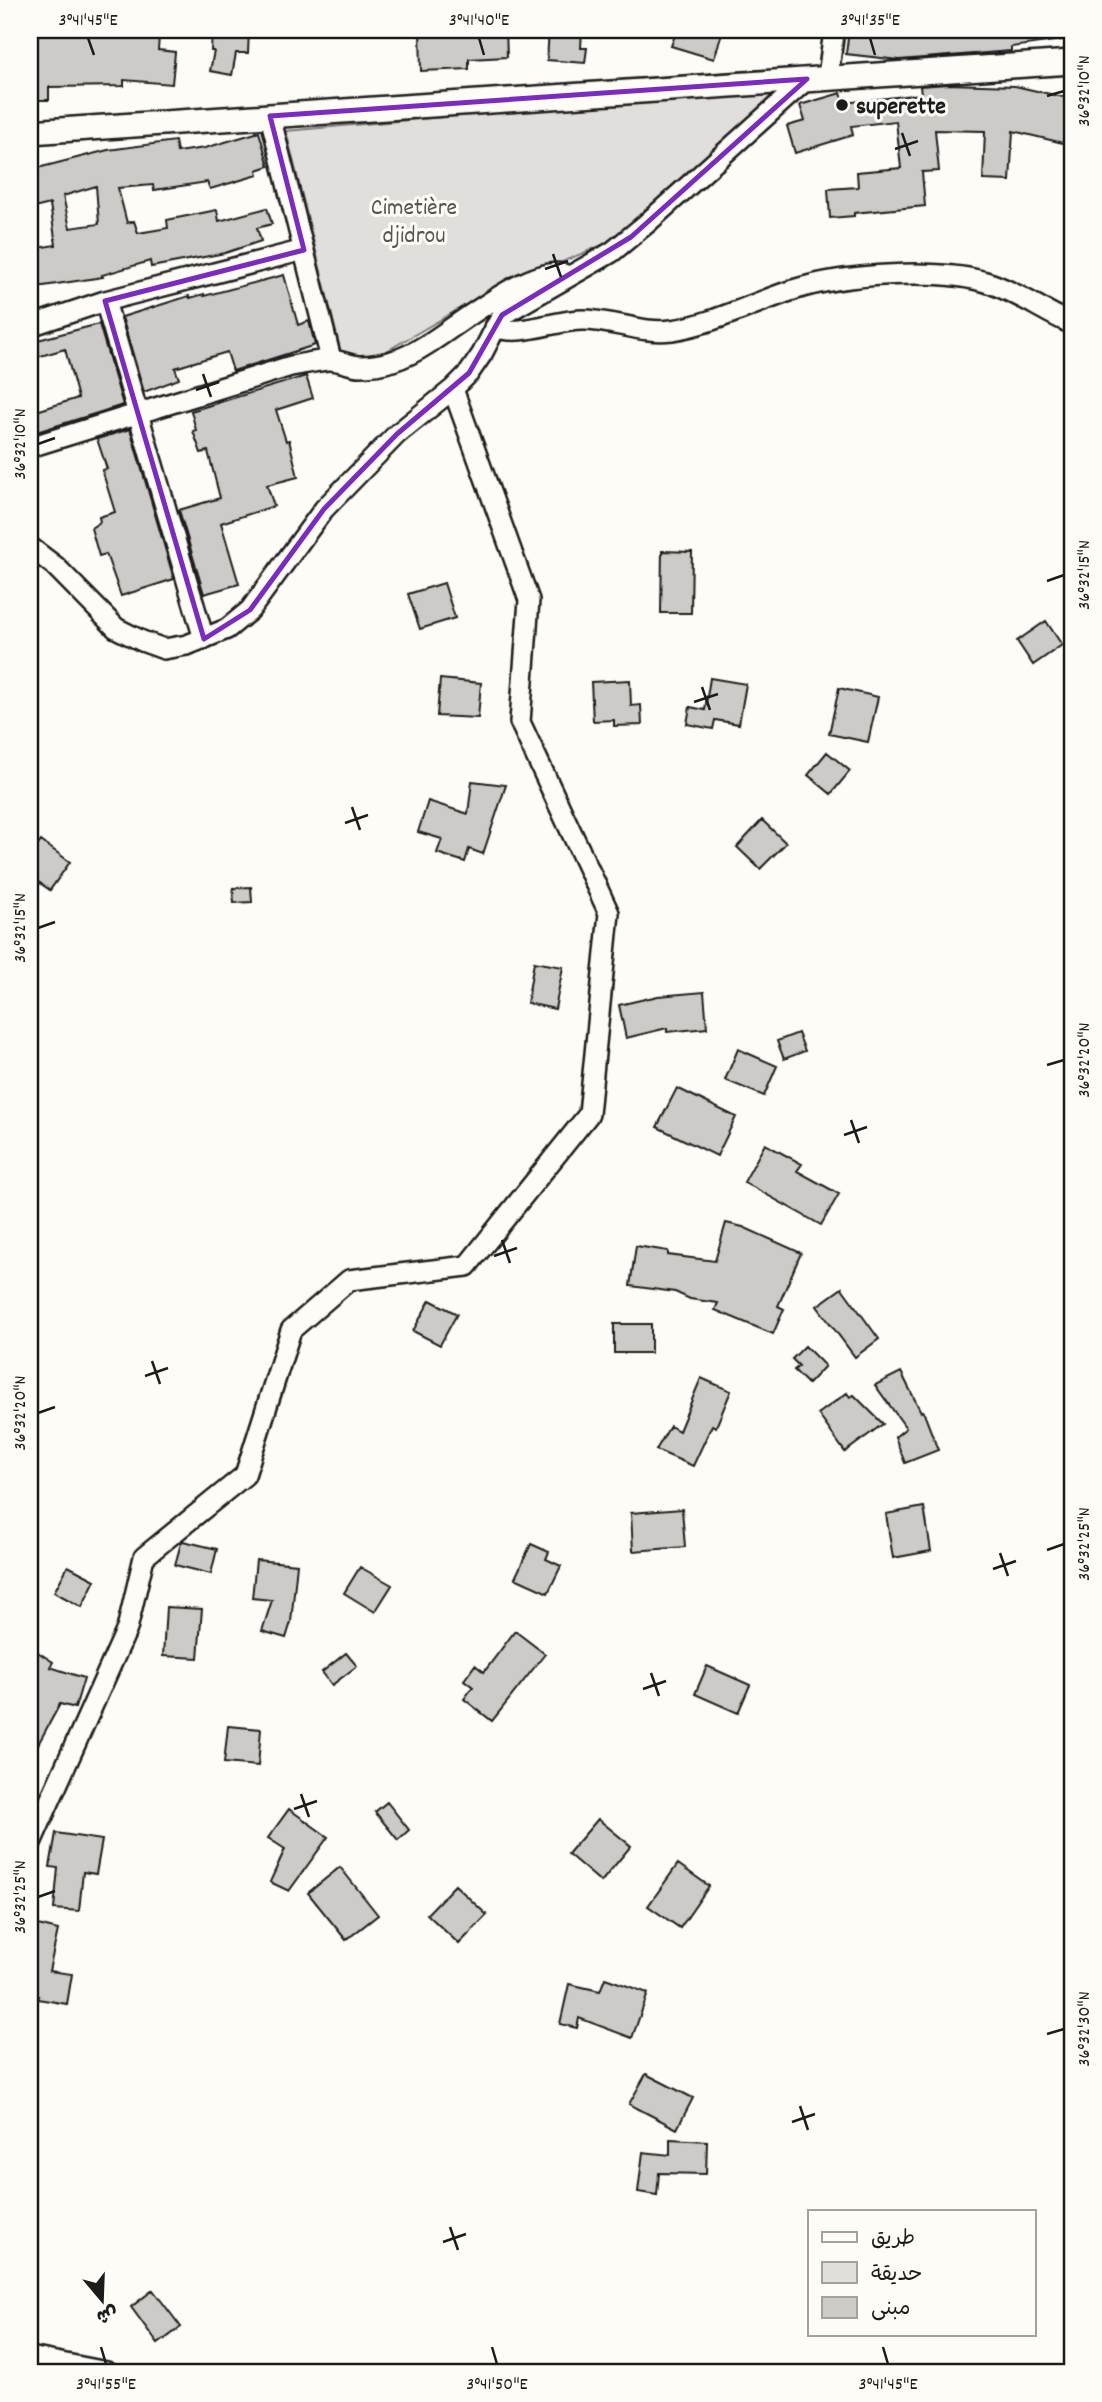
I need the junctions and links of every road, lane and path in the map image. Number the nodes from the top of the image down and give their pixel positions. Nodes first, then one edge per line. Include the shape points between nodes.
1 (834, 30) edge
2 (1072, 61) edge
3 (818, 78) junction
4 (270, 116) junction
5 (30, 132) edge
6 (304, 250) junction
7 (569, 276) junction
8 (105, 301) junction
9 (1072, 324) edge
10 (30, 326) edge
11 (495, 327) junction
12 (331, 359) junction
13 (453, 390) junction
14 (138, 414) junction
15 (30, 447) edge
16 (30, 547) edge
17 (204, 639) junction
18 (30, 1845) edge
19 (30, 2357) edge
20 (107, 2372) edge

1 - 3 street
2 - 3 street
3 - 4 street
3 - 7 street via 612,252
4 - 5 street
4 - 6 street
6 - 8 street
6 - 12 street
7 - 11 street via 514,306
7 - 12 street via 549,273 520,285 408,356 358,366
8 - 10 street
8 - 14 street
9 - 11 street via 989,283 882,275 821,282 668,330 648,331 593,320 506,331
11 - 13 street via 482,354
12 - 14 street via 291,366
13 - 17 street via 397,434 324,509 250,610 227,629
13 - 18 street via 528,600 520,722 609,913 589,1114 467,1266 349,1280 291,1330 245,1475 144,1557 127,1629
14 - 15 street
14 - 17 street
16 - 17 street via 116,628 164,649
19 - 20 street

